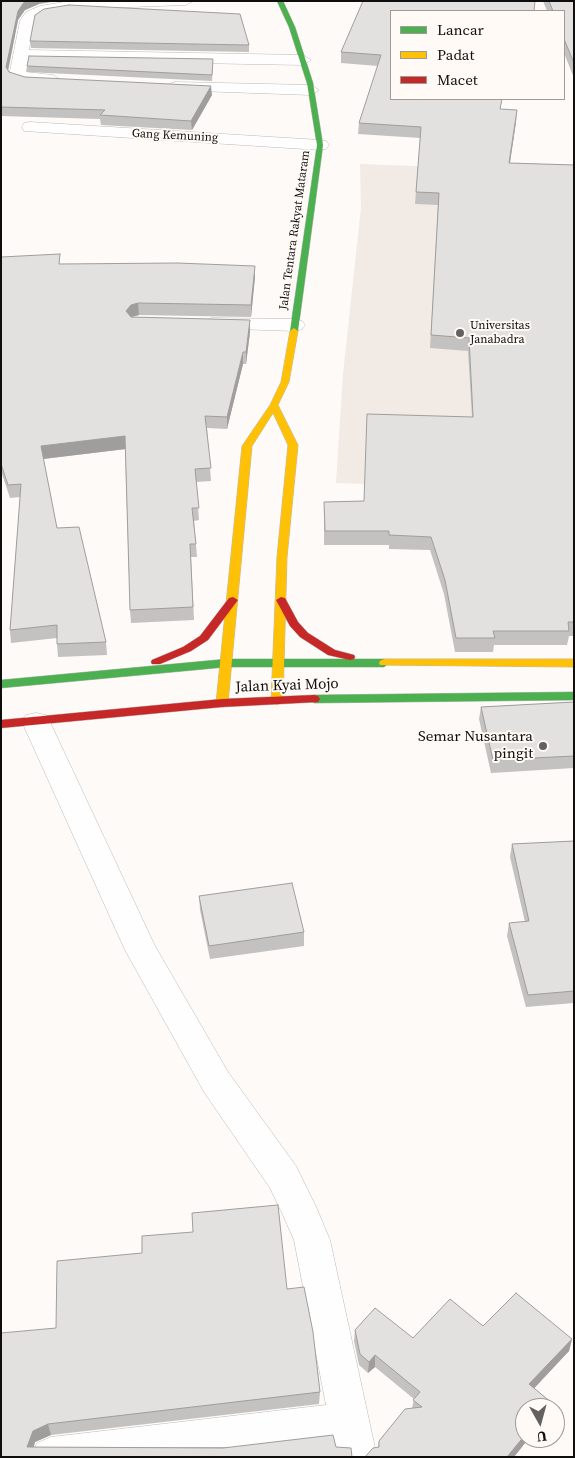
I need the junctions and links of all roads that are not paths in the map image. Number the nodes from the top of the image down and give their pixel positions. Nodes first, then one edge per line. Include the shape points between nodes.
1 (186, 1) edge
2 (280, 1) edge
3 (56, 4) edge
4 (22, 55) junction
5 (303, 60) junction
6 (64, 81) edge
7 (160, 86) edge
8 (311, 90) junction
9 (30, 127) dead end
10 (320, 145) junction
11 (197, 324) edge
12 (295, 326) junction
13 (274, 405) junction
14 (233, 600) junction
15 (281, 600) junction
16 (227, 663) junction
17 (279, 663) junction
18 (370, 663) junction
19 (574, 663) edge
20 (122, 673) junction
21 (1, 684) edge
22 (574, 696) edge
23 (277, 701) junction
24 (222, 703) junction
25 (36, 722) junction
26 (1, 724) edge
27 (354, 1440) edge
28 (51, 1457) edge

1 - 3 street
2 - 5 street, Jalan Tentara Rakyat Mataram
3 - 4 street via 31,15 27,21
4 - 5 street
4 - 6 street via 17,76
5 - 8 street, Jalan Tentara Rakyat Mataram
7 - 8 street
8 - 10 street, Jalan Tentara Rakyat Mataram
9 - 10 street, Gang Kemuning
10 - 12 street, Jalan Tentara Rakyat Mataram
11 - 12 street
12 - 13 street, Jalan Tentara Rakyat Mataram via 284,382
13 - 14 street, Jalan Tentara Rakyat Mataram via 247,446
13 - 15 street via 293,445
14 - 16 street, Jalan Tentara Rakyat Mataram
14 - 20 street via 204,638 187,649
15 - 17 street
15 - 18 street via 294,624 317,645
16 - 17 street, Jalan Kyai Mojo
16 - 20 street, Jalan Kyai Mojo
16 - 24 street, Jalan Tentara Rakyat Mataram
17 - 18 street, Jalan Kyai Mojo
17 - 23 street
18 - 19 street, Jalan Kyai Mojo
20 - 21 street, Jalan Kyai Mojo
22 - 23 street, Jalan Kyai Mojo
23 - 24 street, Jalan Kyai Mojo
24 - 25 street, Jalan Kyai Mojo
25 - 26 street, Jalan Kyai Mojo
25 - 27 street via 141,950 216,1082 283,1176 299,1209 312,1240
27 - 28 street

